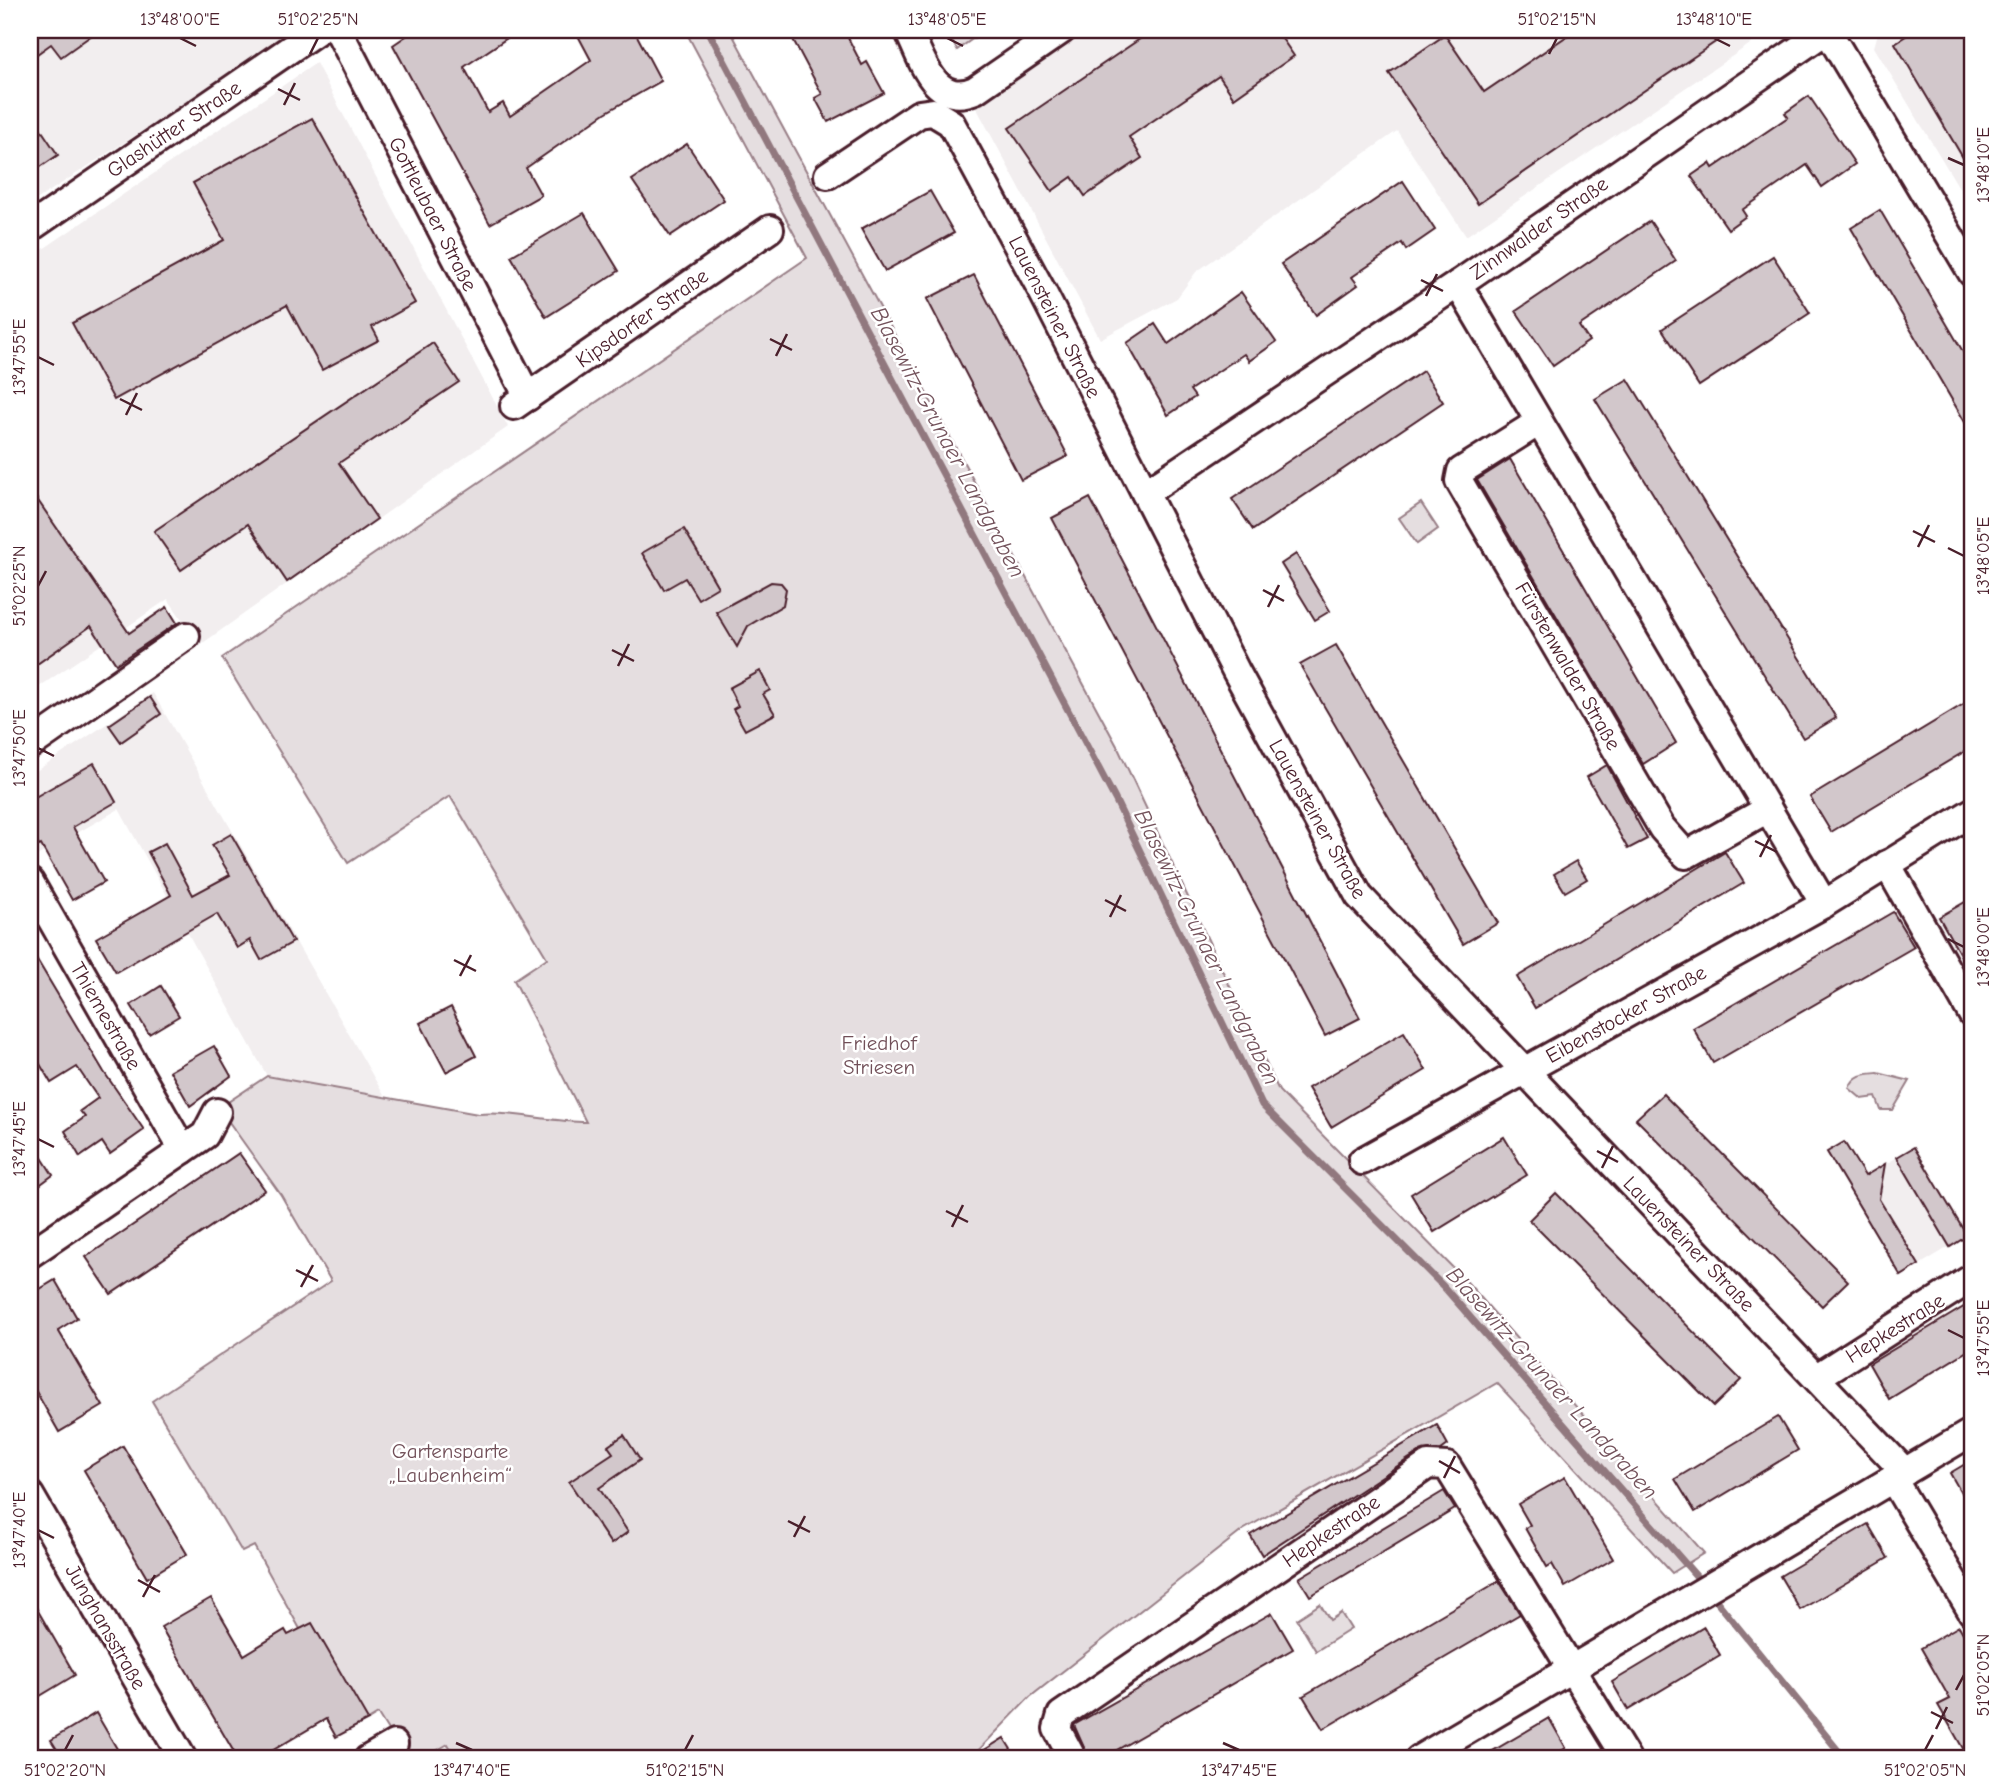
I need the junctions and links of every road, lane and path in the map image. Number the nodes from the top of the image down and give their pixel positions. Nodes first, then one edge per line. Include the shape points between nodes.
1 (318, 30) edge
2 (338, 30) edge
3 (908, 30) edge
4 (1062, 30) edge
5 (1827, 30) edge
6 (948, 106) junction
7 (828, 175) dead end
8 (30, 228) edge
9 (770, 229) dead end
10 (1972, 273) edge
11 (1458, 284) junction
12 (521, 402) joint
13 (1539, 422) junction
14 (1145, 493) junction
15 (186, 636) dead end
16 (30, 745) edge
17 (1768, 809) junction
18 (1972, 812) edge
19 (1887, 864) junction
20 (30, 882) edge
21 (1824, 904) junction
22 (1972, 1014) edge
23 (1524, 1071) junction
24 (217, 1112) dead end
25 (183, 1150) junction
26 (1362, 1161) dead end
27 (30, 1254) edge
28 (1972, 1278) edge
29 (1817, 1377) junction
30 (1972, 1432) edge
31 (1899, 1475) junction
32 (30, 1495) edge
33 (1972, 1612) edge
34 (1570, 1671) junction
35 (394, 1744) dead end
36 (183, 1759) edge
37 (368, 1759) edge
38 (1073, 1759) edge
39 (1419, 1759) edge
40 (1627, 1759) edge

1 - 8 street, Glashütter Straße
2 - 12 street, Gottleubaer Straße
3 - 6 street, Lauensteiner Straße
4 - 6 street
5 - 10 street
5 - 11 street, Zinnwalder Straße
6 - 7 street via 919,114
6 - 14 street, Lauensteiner Straße via 957,133
9 - 12 street, Kipsdorfer Straße
11 - 13 street
11 - 14 street, Zinnwalder Straße
13 - 17 street
13 - 17 street, Fürstenwalder Straße via 1461,471 1459,481 1662,828 1686,855
14 - 23 street, Lauensteiner Straße via 1359,897
15 - 16 street
17 - 21 street
18 - 19 street, Eibenstocker Straße
19 - 21 street, Eibenstocker Straße
19 - 22 street
20 - 25 street, Thiemestraße
21 - 23 street, Eibenstocker Straße
23 - 26 street, Eibenstocker Straße
23 - 29 street, Lauensteiner Straße
24 - 25 street via 205,1135
25 - 27 street
28 - 29 street, Hepkestraße
29 - 31 street, Lauensteiner Straße
30 - 31 street
31 - 33 street, Lauensteiner Straße
31 - 34 street
32 - 36 street, Junghansstraße
34 - 38 street, Hepkestraße via 1447,1466 1429,1465 1061,1715 1057,1729
34 - 39 street
34 - 40 street
35 - 37 street

